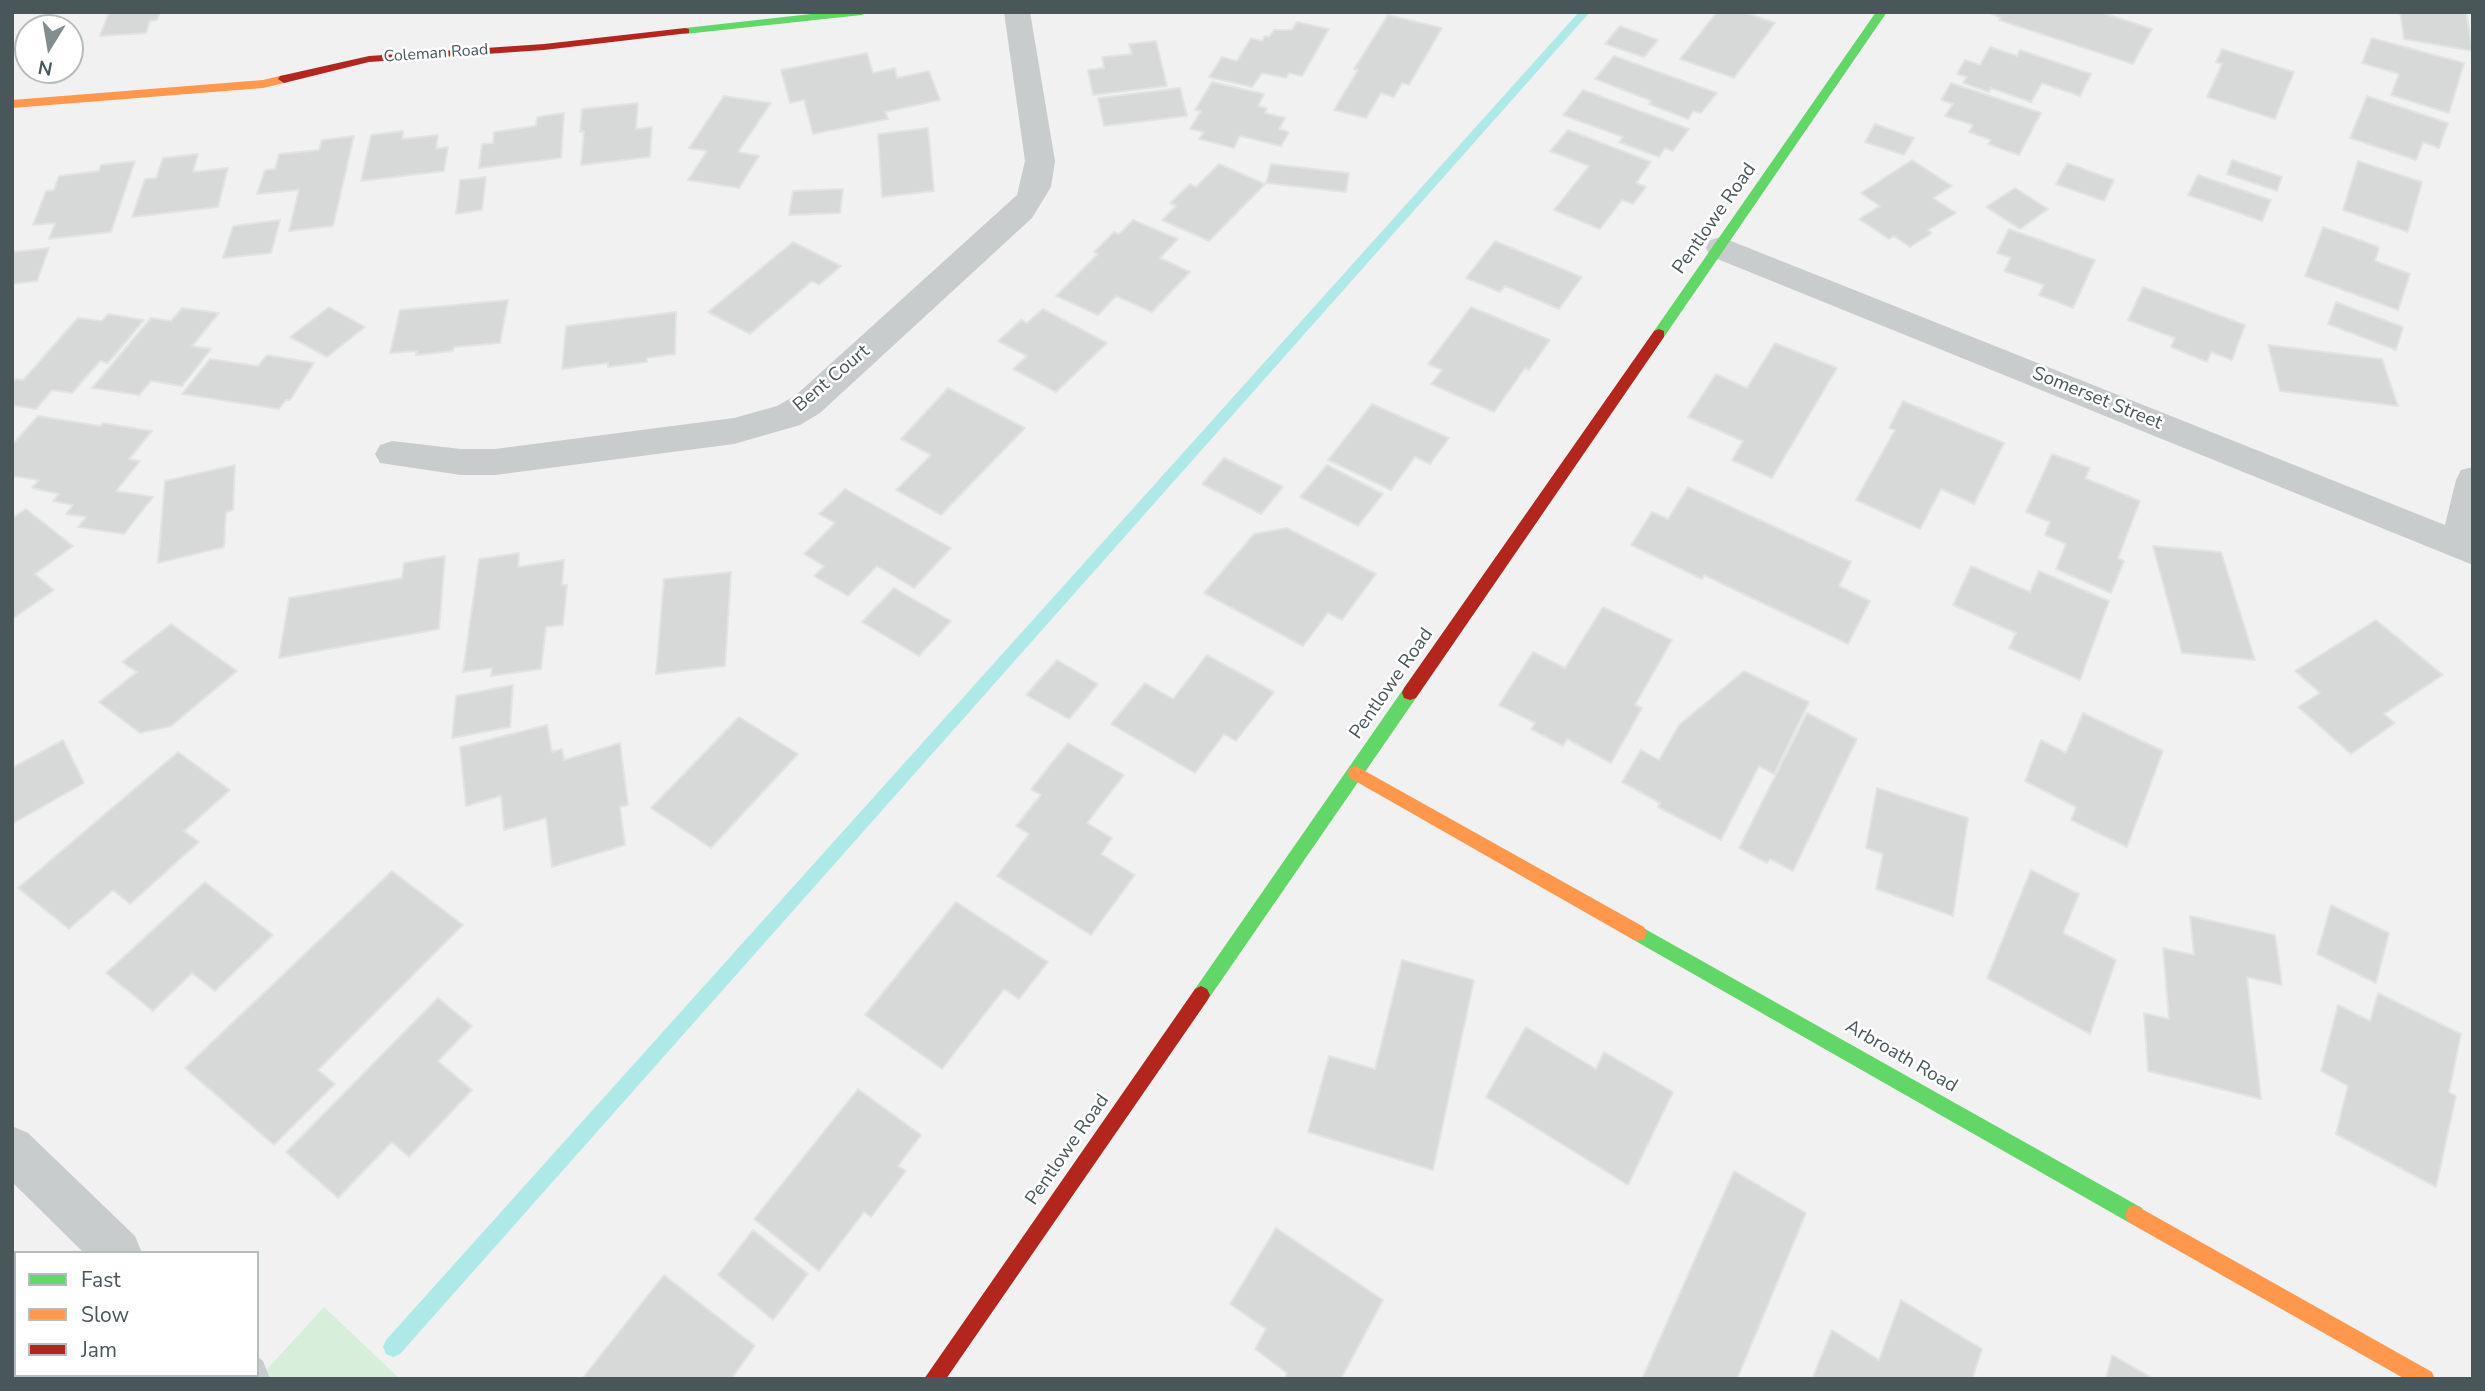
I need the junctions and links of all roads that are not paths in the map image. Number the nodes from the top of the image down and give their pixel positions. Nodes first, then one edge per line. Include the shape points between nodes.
1 (862, 12) edge
2 (1017, 12) edge
3 (1882, 12) edge
4 (12, 104) edge
5 (1721, 248) junction
6 (392, 454) dead end
7 (2473, 480) edge
8 (2465, 548) edge
9 (1356, 773) junction
10 (12, 1149) edge
11 (116, 1251) edge
12 (934, 1379) edge
13 (2425, 1379) edge

1 - 4 street, Coleman Road via 544,47 369,59 238,86
2 - 6 street, Bent Court via 1040,161 1037,187 1030,199 808,404 788,416 734,431 495,461
3 - 5 street, Pentlowe Road
5 - 8 street, Somerset Street
5 - 9 street, Pentlowe Road
7 - 8 street
9 - 12 street, Pentlowe Road
9 - 13 street, Arbroath Road
10 - 11 street

